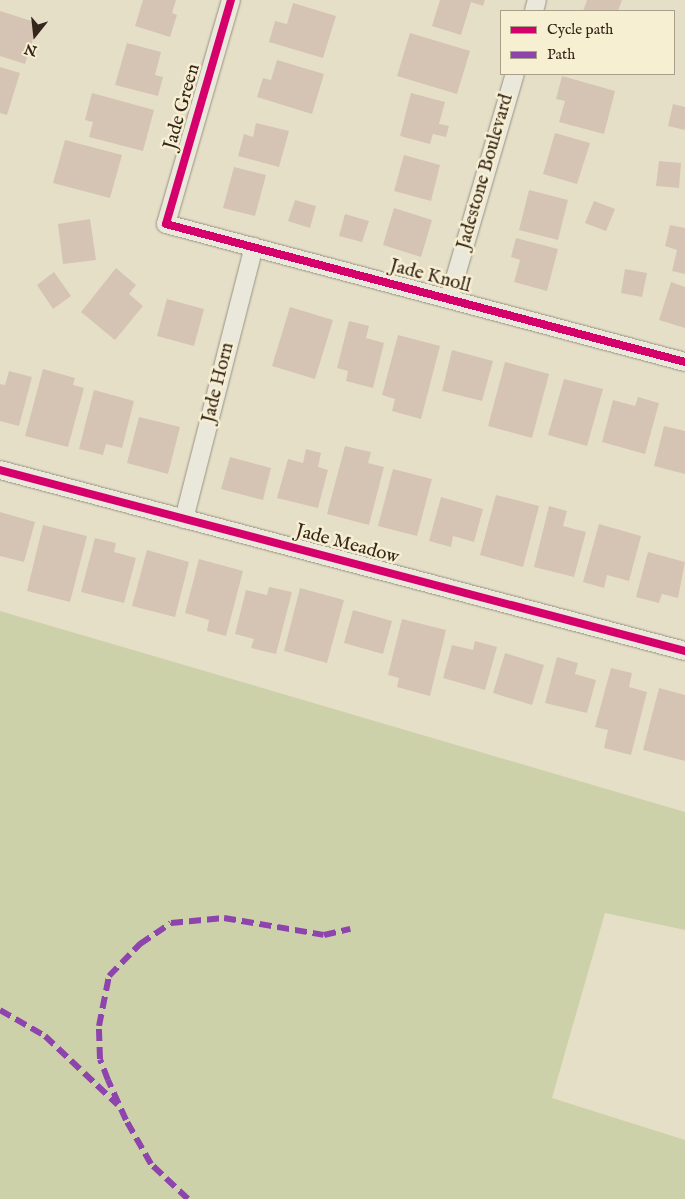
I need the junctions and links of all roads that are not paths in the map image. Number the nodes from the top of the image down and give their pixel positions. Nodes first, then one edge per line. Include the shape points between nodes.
1 (230, 0) edge
2 (515, 75) edge
3 (166, 224) joint
4 (254, 248) junction
5 (449, 299) junction
6 (685, 362) edge
7 (0, 470) edge
8 (184, 519) junction
9 (685, 651) edge

1 - 3 street, Jade Green
2 - 5 street, Jadestone Boulevard
3 - 4 street, Jade Knoll
4 - 5 street, Jade Knoll
4 - 8 street, Jade Horn
5 - 6 street, Jade Knoll
7 - 8 street, Jade Meadow
8 - 9 street, Jade Meadow

